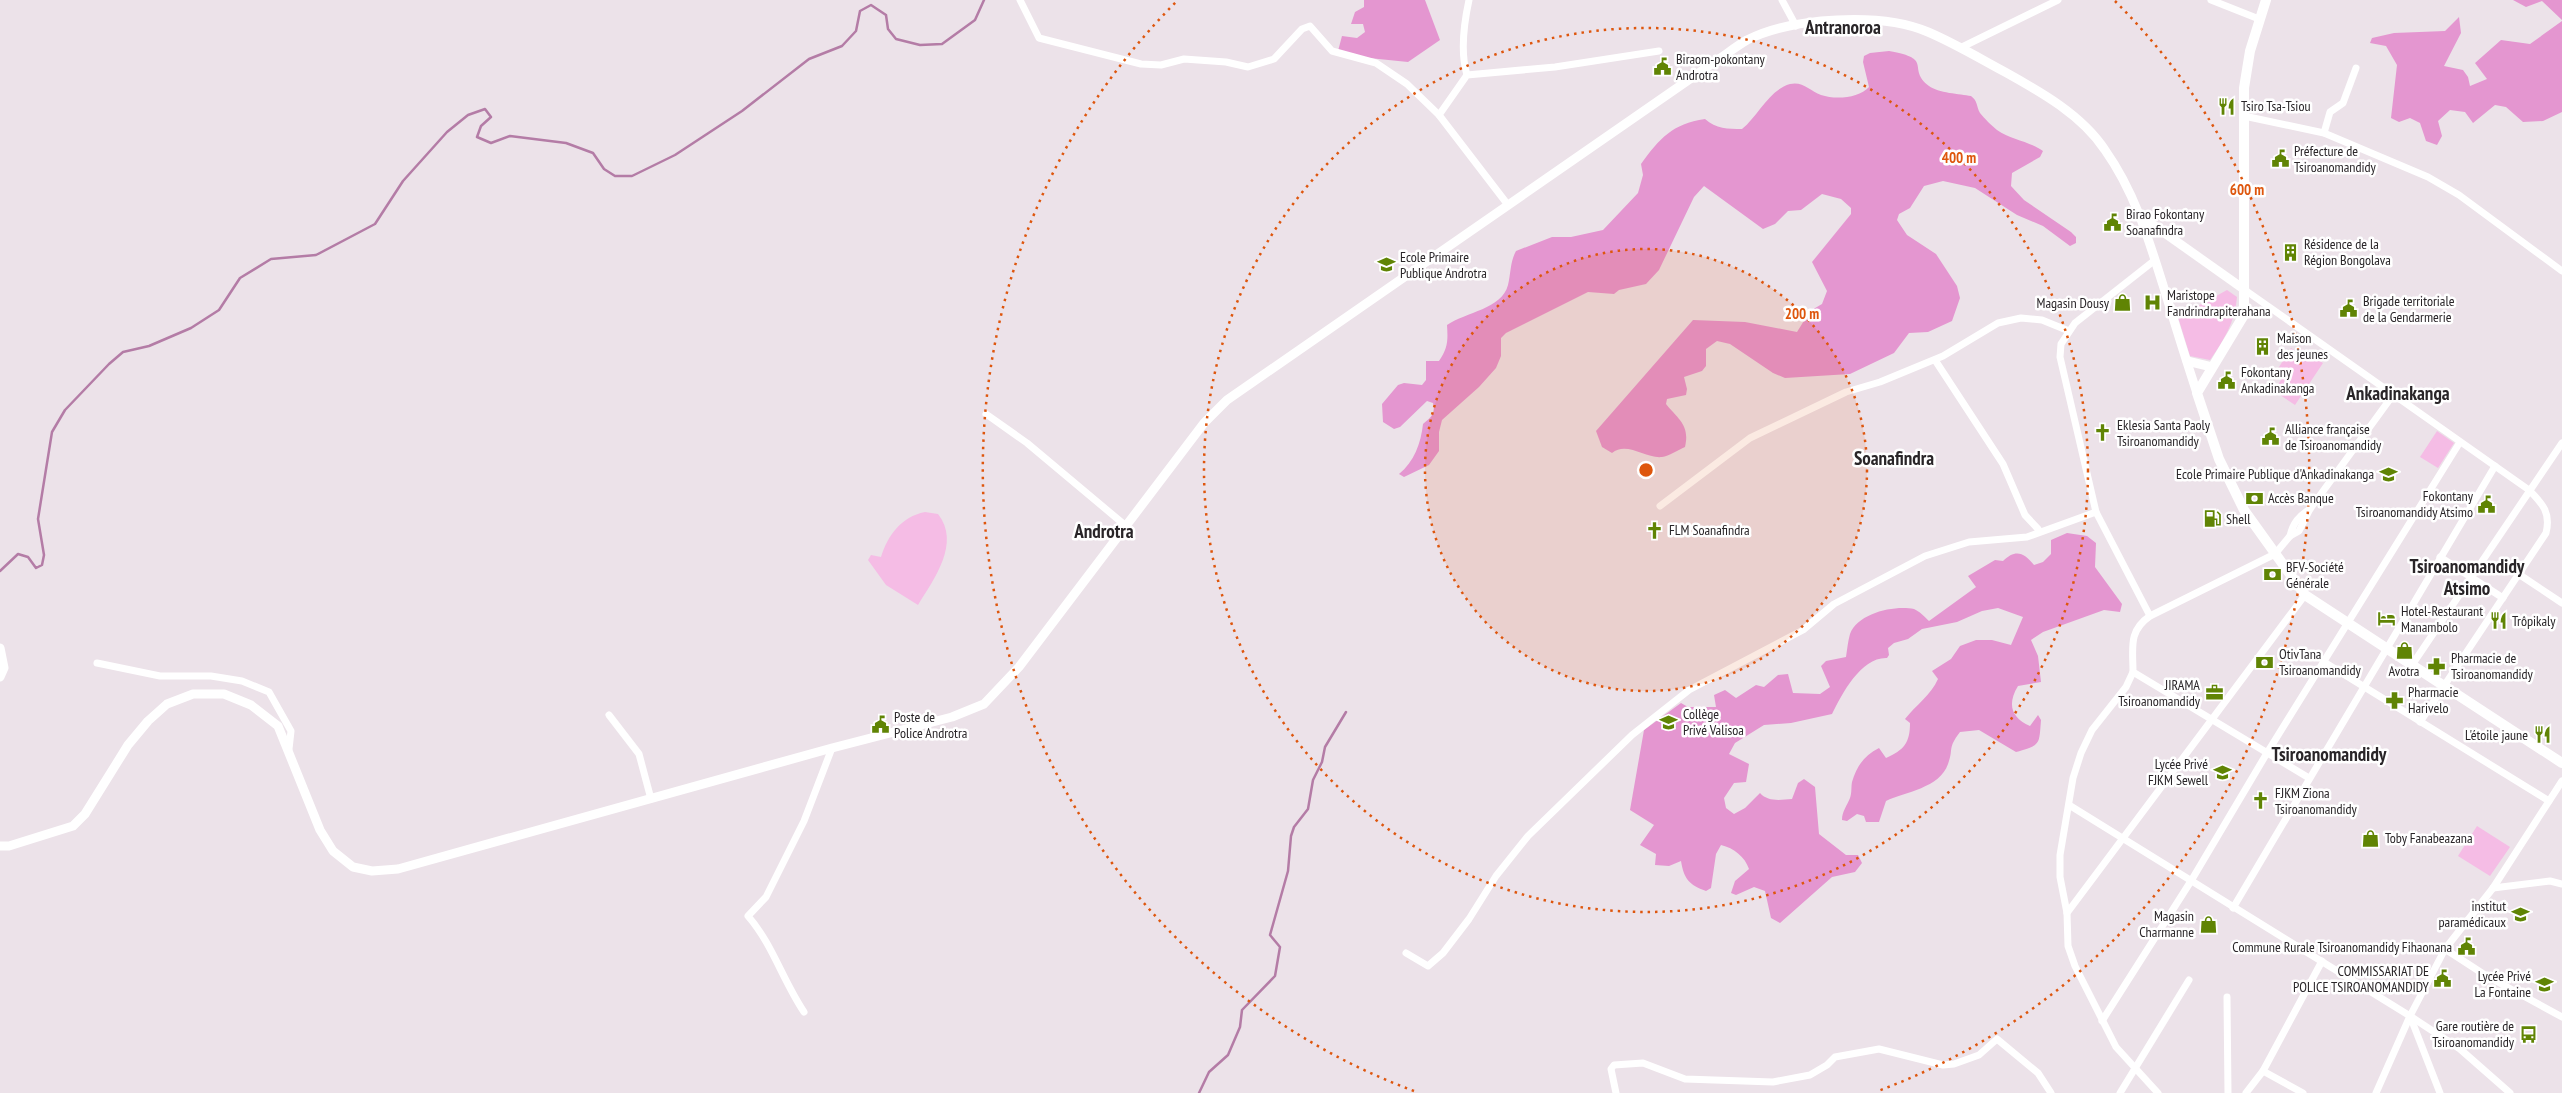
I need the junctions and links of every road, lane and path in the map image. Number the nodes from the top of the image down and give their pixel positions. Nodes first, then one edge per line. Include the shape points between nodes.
1 (1020, 0) edge
2 (1469, 0) edge
3 (1782, 0) edge
4 (2058, 0) edge
5 (2211, 0) edge
6 (2266, 0) edge
7 (2259, 19) junction
8 (1796, 26) junction
9 (1960, 48) junction
10 (1659, 51) dead end
11 (2356, 68) dead end
12 (1467, 75) junction
13 (1439, 115) junction
14 (2244, 116) junction
15 (2324, 133) junction
16 (1508, 205) junction
17 (2142, 217) junction
18 (2155, 260) junction
19 (2562, 271) edge
20 (2245, 290) junction
21 (2069, 331) junction
22 (1935, 360) junction
23 (2187, 361) junction
24 (2212, 367) junction
25 (2196, 393) junction
26 (2393, 395) junction
27 (986, 414) dead end
28 (2460, 442) junction
29 (2562, 443) edge
30 (2495, 466) junction
31 (2529, 490) junction
32 (1660, 506) dead end
33 (2096, 512) junction
34 (1126, 526) junction
35 (2038, 529) dead end
36 (2275, 554) junction
37 (2440, 557) junction
38 (2520, 575) junction
39 (2471, 577) junction
40 (2305, 595) junction
41 (2503, 598) junction
42 (2562, 603) edge
43 (2150, 616) junction
44 (2348, 623) junction
45 (0, 648) edge
46 (2387, 648) junction
47 (2324, 662) junction
48 (97, 663) dead end
49 (2412, 665) junction
50 (2133, 672) junction
51 (0, 677) edge
52 (2444, 686) junction
53 (2364, 687) junction
54 (609, 714) dead end
55 (2212, 720) junction
56 (2420, 722) junction
57 (832, 748) junction
58 (288, 749) junction
59 (2267, 753) junction
60 (2562, 763) edge
61 (2309, 778) junction
62 (2562, 782) edge
63 (651, 799) junction
64 (2549, 801) junction
65 (2069, 805) junction
66 (2124, 839) junction
67 (0, 846) edge
68 (2191, 881) junction
69 (2562, 884) edge
70 (2492, 888) junction
71 (2233, 908) junction
72 (2067, 914) junction
73 (2445, 949) junction
74 (1406, 952) dead end
75 (2322, 961) junction
76 (2189, 980) dead end
77 (2227, 997) dead end
78 (804, 1012) dead end
79 (2410, 1016) junction
80 (2562, 1017) edge
81 (2102, 1021) junction
82 (2135, 1070) junction
83 (2263, 1071) junction
84 (1616, 1093) edge
85 (2051, 1093) edge
86 (2120, 1093) edge
87 (2158, 1093) edge
88 (2228, 1093) edge
89 (2246, 1093) edge
90 (2303, 1093) edge
91 (2376, 1093) edge
92 (2440, 1093) edge
93 (2510, 1093) edge

1 - 13 street via 1039,38 1141,64 1161,65 1184,59 1248,67 1274,59 1302,29 1310,26 1332,51 1376,63 1407,84
2 - 12 street via 1463,64
3 - 8 street
4 - 9 street
5 - 7 street
6 - 7 main road
7 - 14 main road via 2244,88
8 - 9 street via 1868,18 1927,31
8 - 16 street via 1748,40
9 - 17 street via 2033,87 2074,116 2104,148
10 - 12 street via 1555,67
11 - 15 street via 2342,103 2330,112
12 - 13 street
13 - 16 street
14 - 15 street
14 - 20 main road
15 - 19 street via 2394,161 2459,195
16 - 34 street via 1227,400 1204,423
17 - 18 street
17 - 20 street
18 - 21 street via 2075,322
18 - 23 street
20 - 24 main road via 2244,315
20 - 26 street
21 - 22 street via 2042,320 2021,318 1998,322
21 - 33 street via 2061,344 2060,357
22 - 32 street via 1846,392 1750,438
22 - 35 street via 2003,464 2025,515
23 - 24 street
23 - 25 street
24 - 25 main road
25 - 36 main road via 2231,485
26 - 28 street
26 - 36 street via 2310,509 2299,531 2290,536
27 - 34 street via 1027,443
28 - 30 street
28 - 44 street
29 - 31 street
30 - 31 street
30 - 37 street
31 - 38 street via 2543,504 2549,519 2546,533
31 - 39 street
33 - 43 street
33 - 74 street via 2027,538 1969,542 1925,556 1834,604 1803,630 1689,690 1632,735 1528,836 1443,953 1428,966
34 - 57 street via 1020,667 984,704 952,717
36 - 40 main road
36 - 43 street
37 - 39 street
37 - 46 street
38 - 41 street
38 - 42 street
39 - 41 street
39 - 49 street
40 - 44 main road
40 - 55 street
41 - 52 street
43 - 50 street via 2139,624 2134,635
44 - 46 main road
44 - 47 street
45 - 51 street via 4,668
46 - 49 main road
46 - 53 street
47 - 53 street
47 - 59 street
48 - 58 street via 160,676 210,676 242,681 269,692 290,731
49 - 52 main road
50 - 55 street
50 - 65 street via 2126,687 2092,730 2073,778
52 - 56 street
52 - 60 main road
53 - 56 street
53 - 61 street
54 - 63 street via 638,754
55 - 59 street
55 - 66 street
56 - 64 street
57 - 63 street
57 - 78 street via 804,821 766,897 748,916 764,934
58 - 63 street via 320,830 333,851 353,867 372,871 398,869
58 - 67 street via 278,726 251,704 224,694 193,694 167,704 148,721 73,826 17,844
59 - 61 street
59 - 68 street
61 - 71 street
62 - 64 street
64 - 70 street
65 - 66 street
65 - 72 street via 2060,870
66 - 68 street
66 - 72 street
68 - 71 street
68 - 81 street
69 - 70 street via 2550,882
70 - 73 street
71 - 75 street
72 - 81 street via 2068,946
73 - 79 street
73 - 80 street
75 - 79 street
75 - 83 street
76 - 82 street
77 - 88 street
79 - 91 street
79 - 92 street
79 - 93 street via 2460,1049
81 - 82 street via 2116,1047
82 - 86 street
82 - 87 street
83 - 89 street
83 - 90 street
84 - 85 street via 1611,1069 1614,1065 1643,1063 1685,1079 1773,1082 1810,1075 1835,1056 1879,1049 1943,1065 1954,1064 1979,1055 1997,1039 2038,1073

